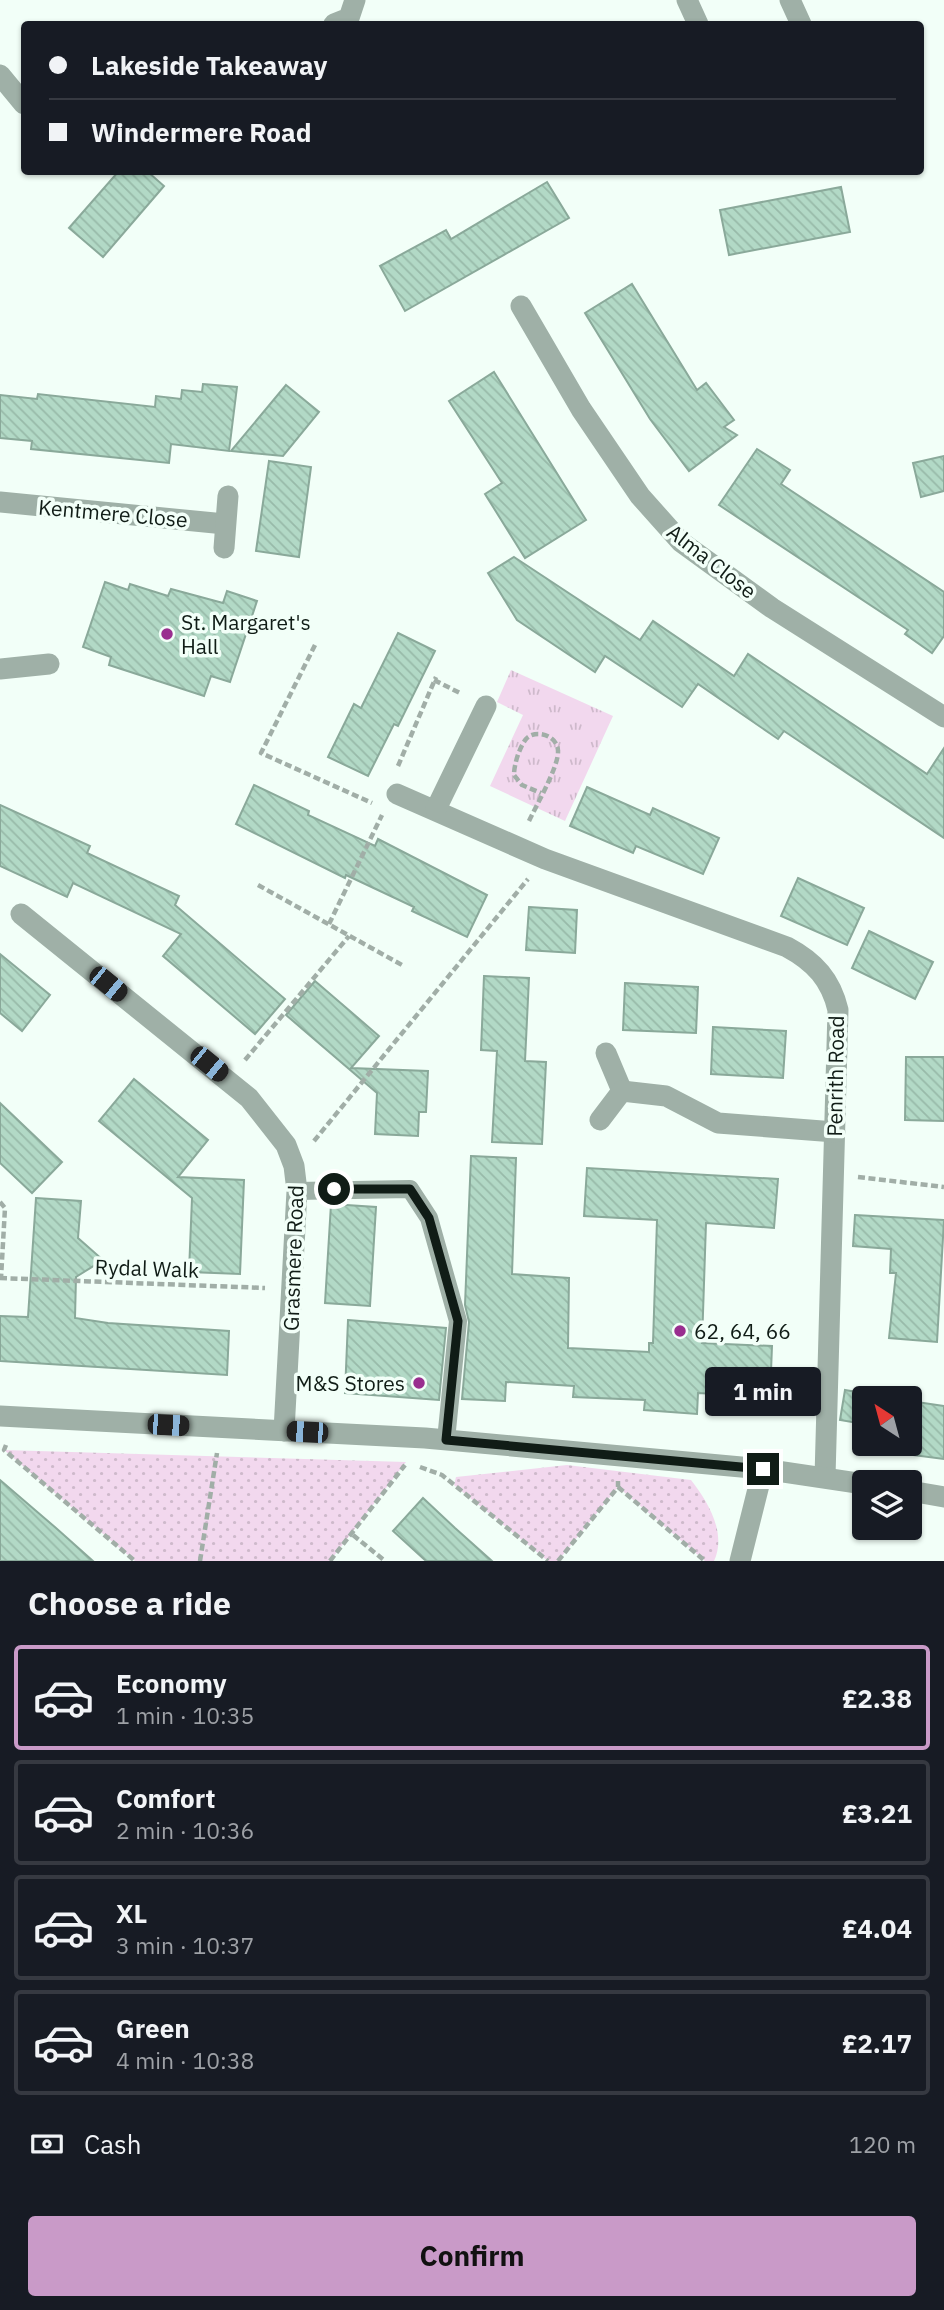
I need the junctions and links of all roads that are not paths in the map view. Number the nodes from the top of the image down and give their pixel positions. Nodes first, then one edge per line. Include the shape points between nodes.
1 (355, 0) edge
2 (687, 0) edge
3 (790, 0) edge
4 (342, 21) edge
5 (697, 21) edge
6 (800, 21) edge
7 (0, 75) edge
8 (21, 100) edge
9 (521, 306) dead end
10 (228, 496) dead end
11 (0, 502) edge
12 (225, 524) junction
13 (224, 548) dead end
14 (49, 664) dead end
15 (0, 669) edge
16 (486, 706) dead end
17 (944, 717) edge
18 (391, 802) road end
19 (436, 809) junction
20 (21, 914) dead end
21 (606, 1053) dead end
22 (622, 1091) junction
23 (600, 1120) dead end
24 (835, 1132) junction
25 (297, 1191) junction
26 (7, 1416) edge
27 (284, 1431) junction
28 (446, 1440) junction
29 (763, 1469) junction
30 (825, 1477) junction
31 (852, 1482) edge
32 (922, 1494) edge
33 (944, 1497) edge
34 (740, 1561) edge

1 - 4 street via 349,18
2 - 5 street
3 - 6 street
7 - 8 street
9 - 17 street, Alma Close via 581,410 640,496 681,542 772,608
10 - 12 street
11 - 12 street, Kentmere Close
12 - 13 street
14 - 15 street
16 - 19 street
18 - 19 street, Penrith Road
19 - 24 street, Penrith Road via 545,859 787,947 819,969 838,1010
20 - 25 street, Grasmere Road via 229,1080 275,1129 294,1166
21 - 22 street
22 - 23 street
22 - 24 street via 666,1096 718,1123
24 - 30 street, Penrith Road
25 - 27 street, Grasmere Road
25 - 28 lane via 410,1189 429,1218 458,1321
26 - 27 street
27 - 28 street
28 - 29 street
29 - 30 street
29 - 34 street
30 - 31 street
32 - 33 street

